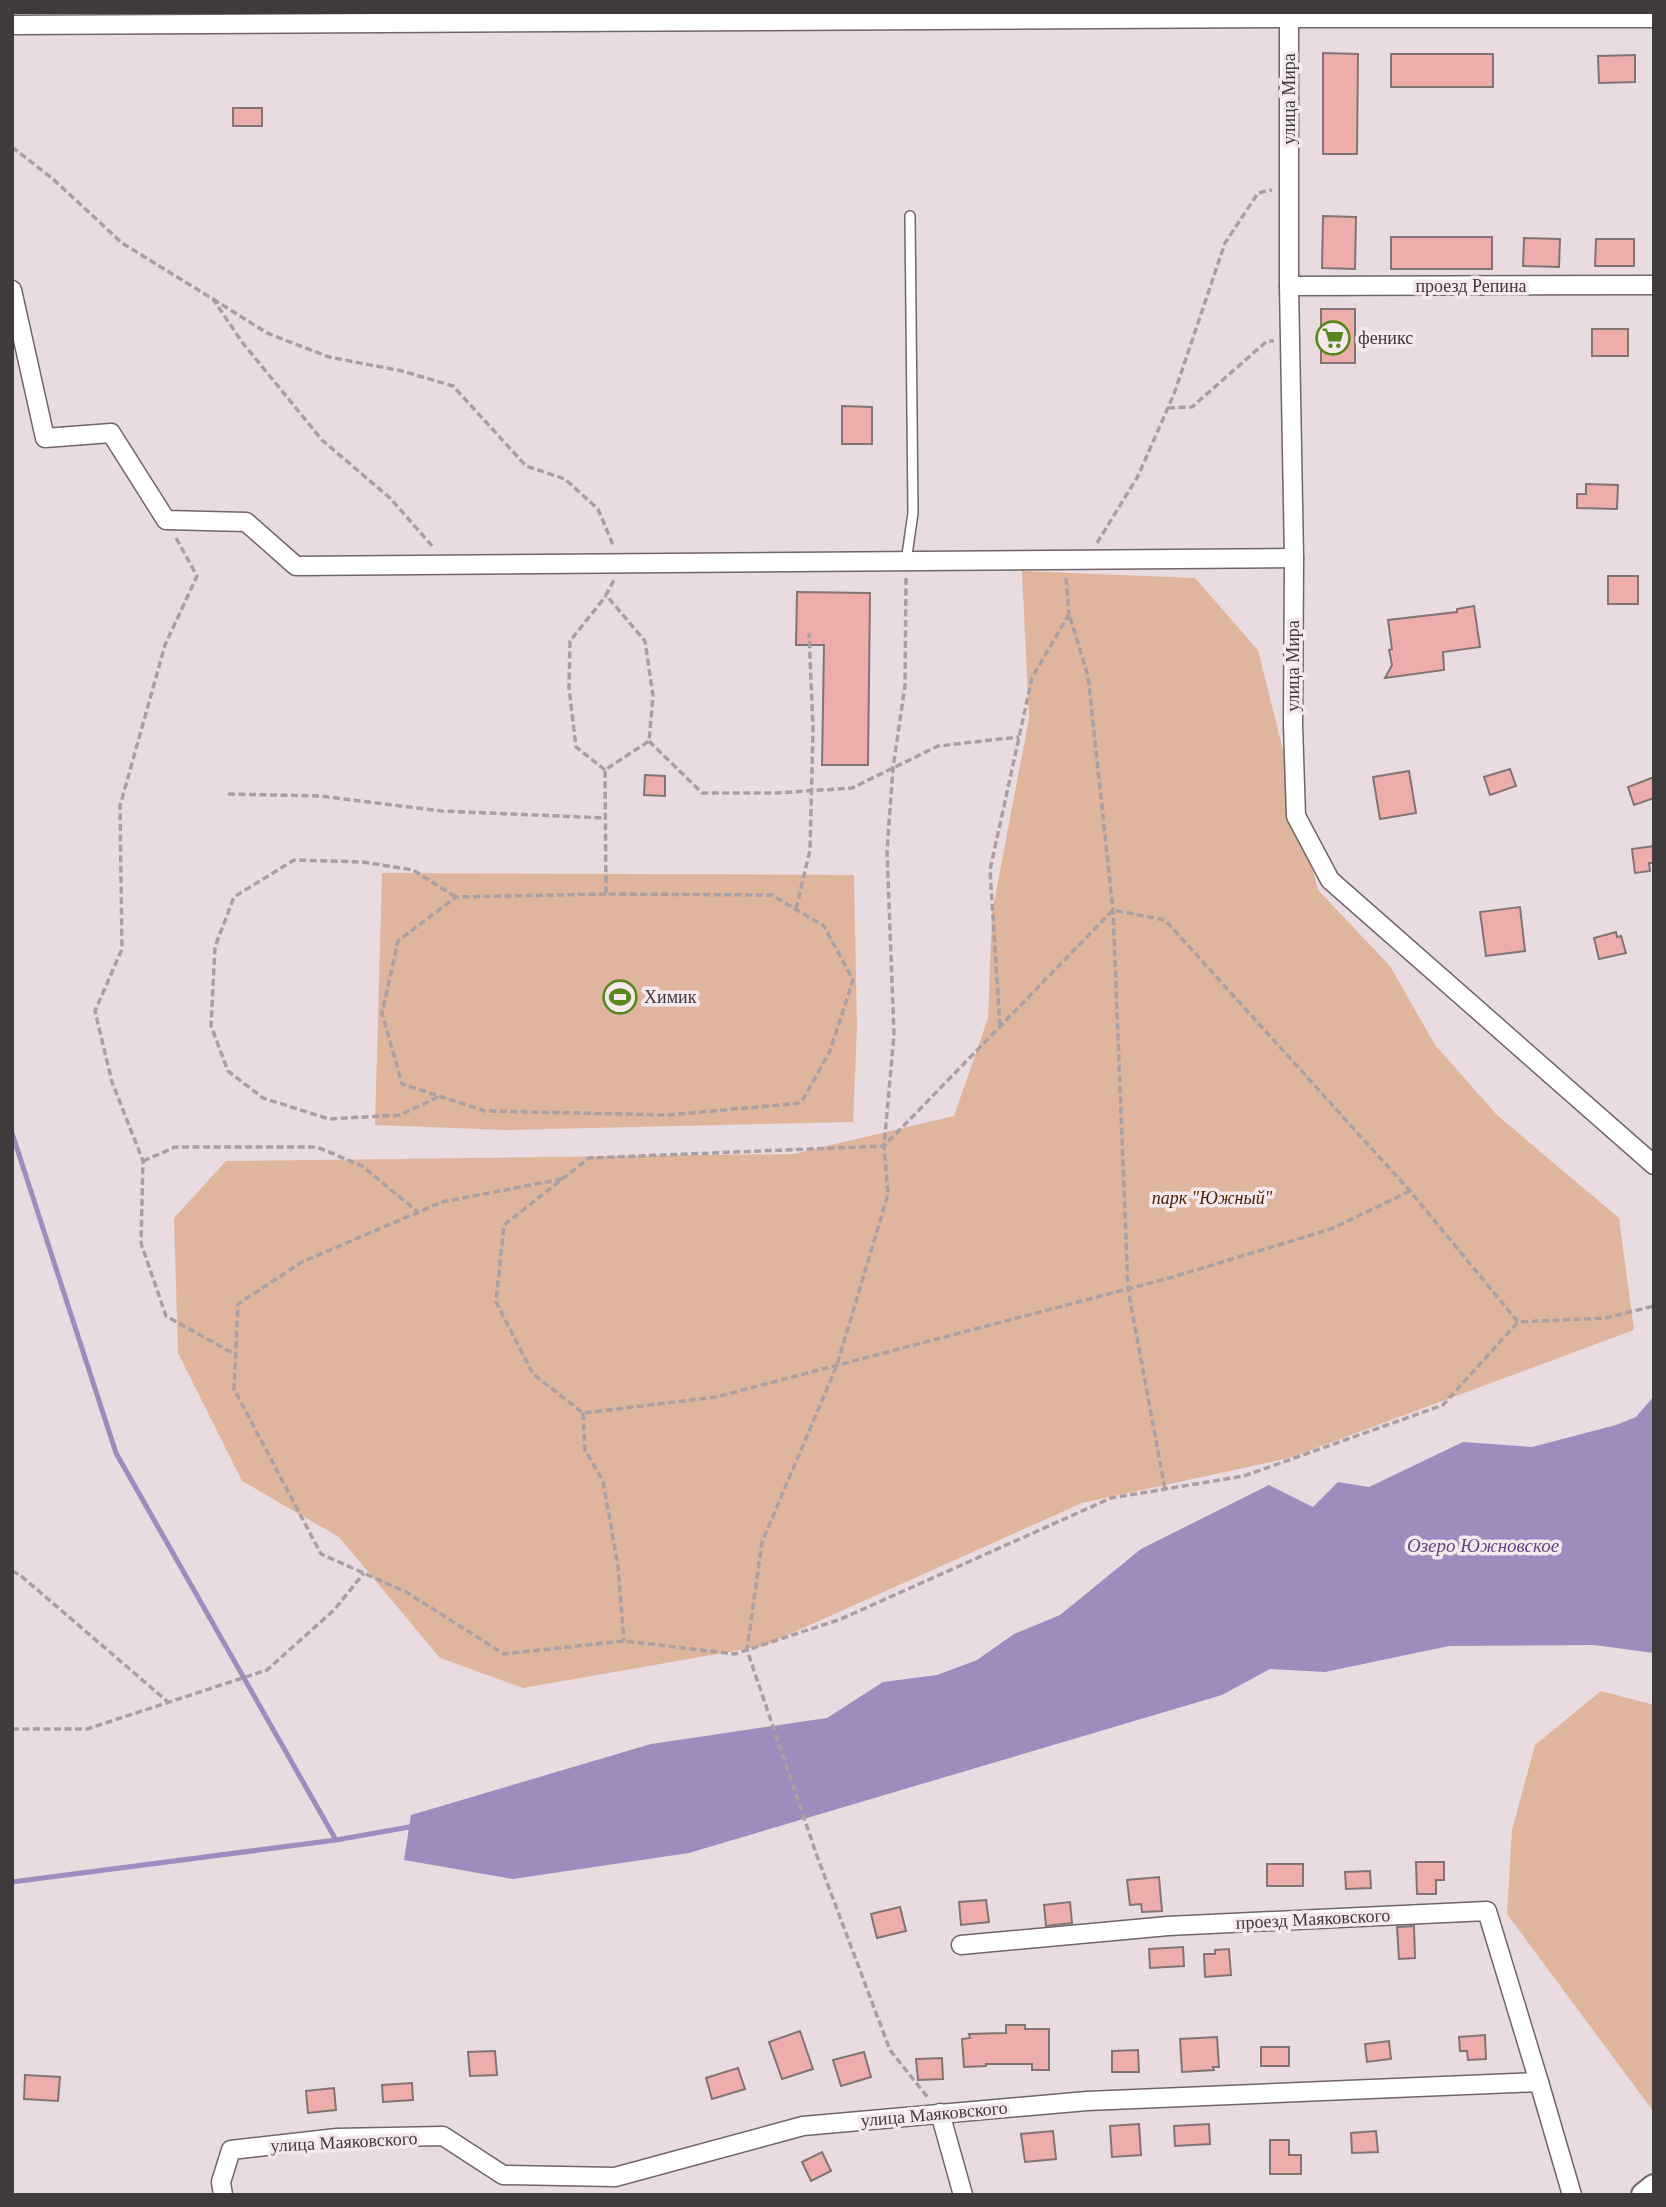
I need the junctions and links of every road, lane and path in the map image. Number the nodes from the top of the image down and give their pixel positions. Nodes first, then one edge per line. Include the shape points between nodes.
1 (1289, 15) edge
2 (1654, 18) edge
3 (12, 25) edge
4 (12, 148) edge
5 (1289, 185) junction
6 (910, 216) dead end
7 (1654, 285) edge
8 (1289, 286) junction
9 (12, 290) edge
10 (213, 299) junction
11 (1290, 340) junction
12 (1168, 408) junction
13 (166, 520) junction
14 (1294, 558) junction
15 (1065, 560) junction
16 (1086, 560) junction
17 (906, 562) junction
18 (449, 565) junction
19 (622, 565) junction
20 (606, 595) junction
21 (1069, 614) junction
22 (810, 633) dead end
23 (1019, 737) junction
24 (649, 741) junction
25 (893, 768) junction
26 (605, 770) junction
27 (810, 791) junction
28 (228, 794) dead end
29 (606, 818) junction
30 (606, 894) junction
31 (456, 897) junction
32 (796, 909) junction
33 (1113, 910) junction
34 (1000, 1026) junction
35 (439, 1096) junction
36 (884, 1146) junction
37 (143, 1161) junction
38 (1654, 1165) edge
39 (562, 1179) junction
40 (1410, 1191) junction
41 (418, 1212) junction
42 (1128, 1289) junction
43 (1654, 1306) edge
44 (1518, 1322) junction
45 (236, 1355) junction
46 (837, 1365) junction
47 (583, 1413) junction
48 (1165, 1489) junction
49 (12, 1571) edge
50 (364, 1573) junction
51 (624, 1641) junction
52 (747, 1650) junction
53 (168, 1702) junction
54 (12, 1730) edge
55 (961, 1945) dead end
56 (1539, 2082) junction
57 (940, 2113) junction
58 (1654, 2187) edge
59 (223, 2195) edge
60 (963, 2195) edge
61 (1572, 2195) edge
62 (1644, 2195) edge

1 - 2 street
1 - 3 street
1 - 5 street, улица Мира
4 - 10 path via 122,243
5 - 8 street, улица Мира
5 - 12 path via 1258,193 1225,243
6 - 17 lane via 913,513
7 - 8 street, проезд Репина
8 - 11 street, улица Мира
9 - 13 street via 45,438 111,433
10 - 18 path via 322,440 390,498
10 - 19 path via 267,333 317,352 453,386 526,466 565,479 598,509
11 - 12 path via 1268,341 1192,407
11 - 14 street, улица Мира
12 - 16 path via 1138,476
13 - 18 street via 246,522 296,566
13 - 37 path via 197,576 164,645 120,806 122,949 95,1011 112,1082
14 - 16 street
14 - 38 street, улица Мира via 1296,816 1330,880
15 - 16 street
15 - 17 street
15 - 21 path
17 - 19 street
17 - 25 path via 905,685
18 - 19 street
19 - 20 path
20 - 24 path via 646,640 653,696
20 - 26 path via 570,640 569,688 576,747
21 - 23 path via 1032,678
21 - 33 path via 1088,676
22 - 27 path
23 - 25 path via 938,746
23 - 34 path via 990,870
24 - 26 path
24 - 27 path via 702,793
25 - 27 path via 852,789
25 - 36 path via 887,851 894,1035
26 - 29 path
27 - 32 path via 810,850
28 - 29 path via 320,796 441,811
29 - 30 path
30 - 31 path
30 - 32 path via 772,895
31 - 35 path via 398,941 382,1013 402,1084
31 - 35 path via 413,870 363,862 294,860 234,897 215,947 211,1026 228,1070 263,1098 328,1119 400,1115
32 - 35 path via 824,926 853,980 830,1051 801,1103 668,1115 485,1111
33 - 34 path
33 - 40 path via 1165,920
33 - 42 path
34 - 36 path
36 - 39 path via 589,1158
36 - 46 path via 888,1194
37 - 41 path via 175,1147 317,1147 362,1166
37 - 45 path via 141,1242 166,1316
39 - 41 path via 442,1202
39 - 47 path via 504,1225 496,1302 533,1374
40 - 42 path via 1331,1229
40 - 44 path
41 - 45 path via 302,1262 238,1304
42 - 46 path
42 - 48 path
43 - 44 path via 1605,1318
44 - 48 path via 1443,1405 1244,1476
45 - 50 path via 234,1389 321,1554
46 - 47 path via 716,1397
46 - 52 path via 762,1542
47 - 51 path via 585,1450 603,1481 618,1566
48 - 52 path via 1111,1498 841,1619
49 - 53 path
50 - 51 path via 405,1592 504,1654
50 - 53 path via 334,1610 267,1670
51 - 52 path via 735,1654
52 - 57 path via 890,2050
53 - 54 path via 87,1730
55 - 56 street, проезд Маяковского via 1168,1926 1487,1911
56 - 57 street, улица Маяковского via 1087,2101
56 - 61 street
57 - 59 street, улица Маяковского via 803,2126 615,2177 503,2175 443,2136 337,2138 231,2150 221,2182
57 - 60 street
58 - 62 main road

